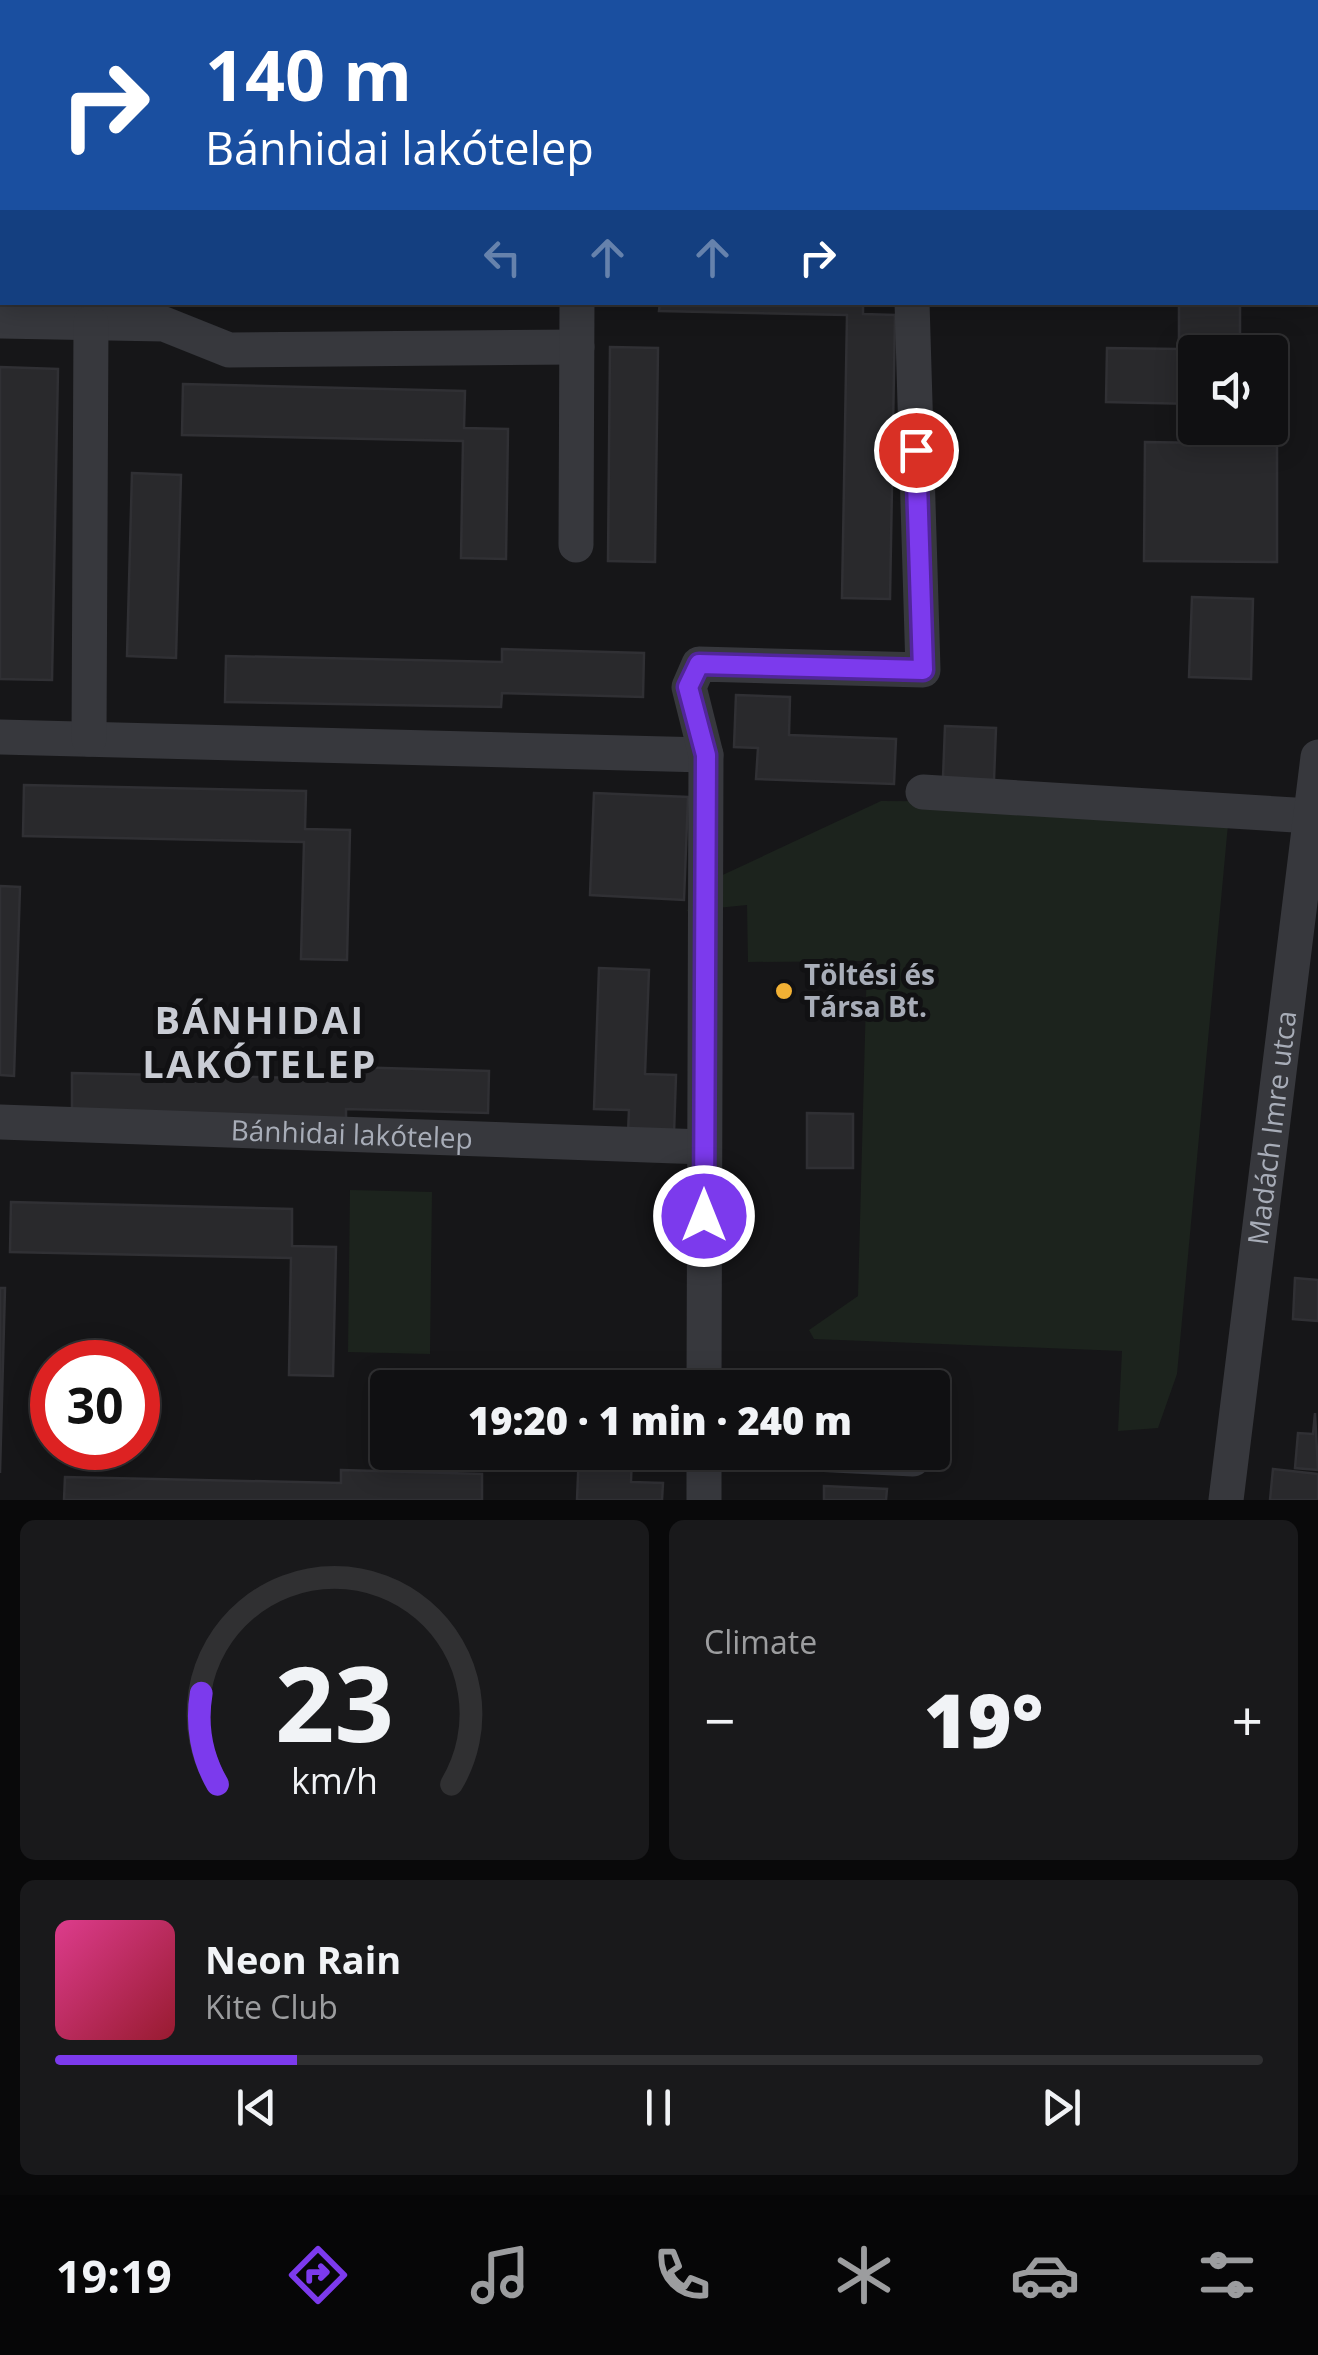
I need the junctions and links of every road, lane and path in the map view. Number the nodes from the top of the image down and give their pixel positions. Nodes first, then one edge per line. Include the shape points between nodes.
1 (191, 305) edge
2 (577, 305) edge
3 (912, 305) edge
4 (0, 321) edge
5 (92, 323) junction
6 (164, 324) junction
7 (577, 347) junction
8 (576, 544) dead end
9 (0, 736) edge
10 (89, 739) junction
11 (706, 755) junction
12 (1318, 757) edge
13 (923, 792) dead end
14 (1312, 816) junction
15 (0, 1122) edge
16 (704, 1147) junction
17 (704, 1370) edge
18 (704, 1470) edge
19 (704, 1500) edge
20 (1226, 1500) edge

1 - 6 street
2 - 7 street
3 - 11 street via 923,670 699,664 688,687
4 - 5 street
5 - 6 street
5 - 10 street
6 - 7 street via 228,350
7 - 8 street
9 - 10 street
10 - 11 street
11 - 16 street
12 - 14 street, Madách Imre utca
13 - 14 street
14 - 20 street, Madách Imre utca
15 - 16 street, Bánhidai lakótelep
16 - 17 street
18 - 19 street

